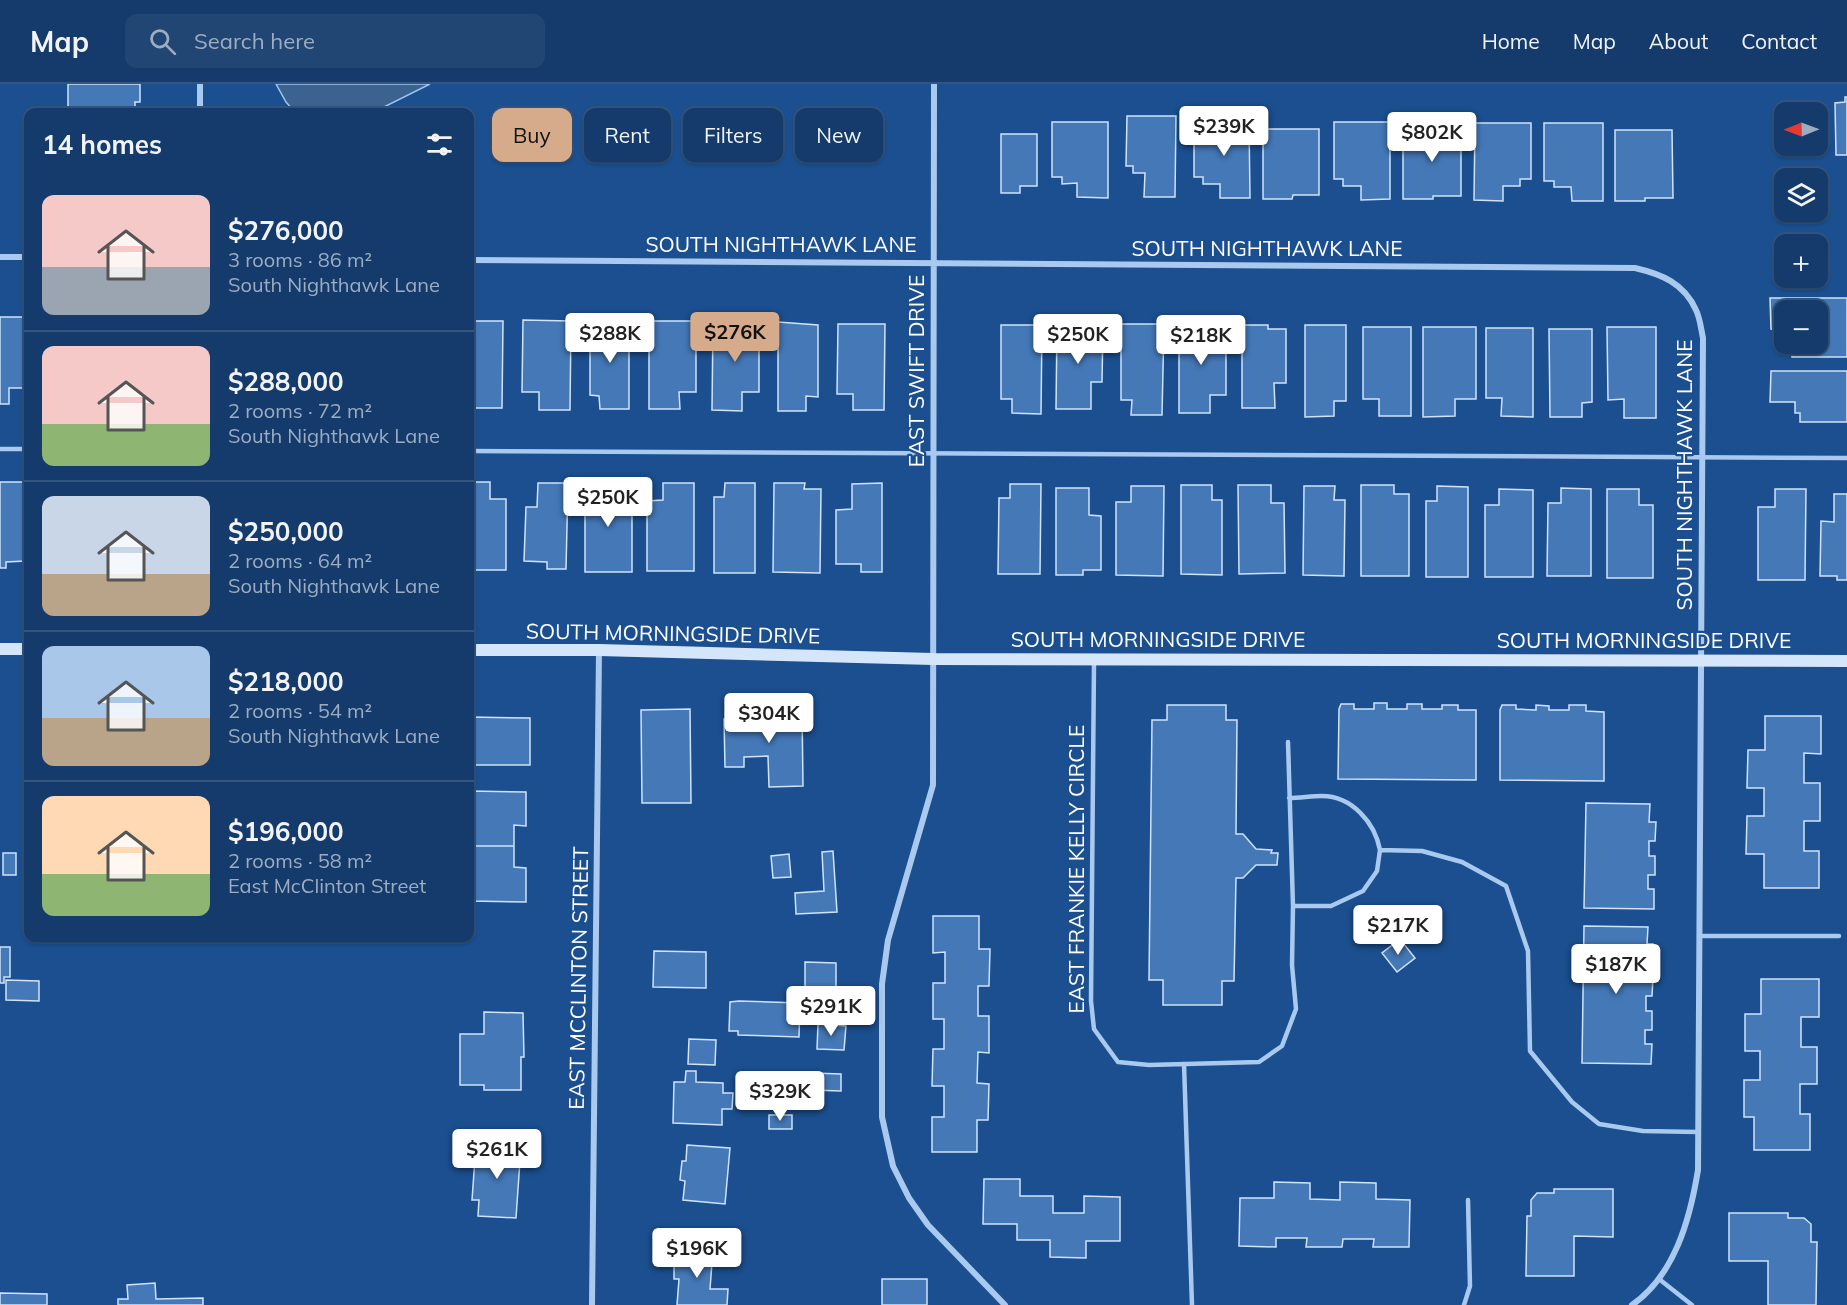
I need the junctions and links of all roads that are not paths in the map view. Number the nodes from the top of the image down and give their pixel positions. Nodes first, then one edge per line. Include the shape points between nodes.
1 (200, 84) edge
2 (934, 84) edge
3 (200, 108) edge
4 (0, 257) edge
5 (24, 257) edge
6 (474, 260) edge
7 (933, 263) junction
8 (0, 449) edge
9 (24, 449) edge
10 (474, 451) edge
11 (933, 454) junction
12 (1702, 457) junction
13 (1847, 458) edge
14 (0, 649) edge
15 (24, 650) edge
16 (474, 650) edge
17 (599, 650) junction
18 (933, 659) junction
19 (1094, 659) junction
20 (1702, 660) junction
21 (1847, 661) edge
22 (1288, 742) dead end
23 (1289, 798) junction
24 (1380, 850) junction
25 (1293, 906) junction
26 (1700, 936) junction
27 (1839, 936) dead end
28 (1184, 1064) junction
29 (1698, 1132) junction
30 (1468, 1200) dead end
31 (1659, 1279) junction
32 (592, 1305) edge
33 (1005, 1305) edge
34 (1192, 1305) edge
35 (1464, 1305) edge
36 (1632, 1305) edge
37 (1692, 1305) edge

1 - 3 street
2 - 7 street, EAST SWIFT DRIVE
4 - 5 street
6 - 7 street, SOUTH NIGHTHAWK LANE
7 - 11 street, EAST SWIFT DRIVE
7 - 12 street, SOUTH NIGHTHAWK LANE via 1635,268 1661,274 1682,288 1696,310 1703,338
8 - 9 lane
10 - 11 lane
11 - 12 lane
11 - 18 street, EAST SWIFT DRIVE
12 - 13 lane
12 - 20 street, SOUTH NIGHTHAWK LANE
14 - 15 street
16 - 17 street, SOUTH MORNINGSIDE DRIVE
17 - 18 street, SOUTH MORNINGSIDE DRIVE
17 - 32 street, EAST MCCLINTON STREET
18 - 19 street, SOUTH MORNINGSIDE DRIVE
18 - 33 street, EAST SWIFT DRIVE via 933,785 888,940 882,984 882,1117 893,1166 909,1198 928,1225
19 - 20 street, SOUTH MORNINGSIDE DRIVE
19 - 28 lane, EAST FRANKIE KELLY CIRCLE via 1094,1029 1118,1062
20 - 21 street, SOUTH MORNINGSIDE DRIVE
20 - 26 street, SOUTH NIGHTHAWK LANE
22 - 23 lane, EAST FRANKIE KELLY CIRCLE
23 - 24 lane via 1324,796 1344,801 1363,814 1377,835
23 - 25 lane, EAST FRANKIE KELLY CIRCLE
24 - 25 lane via 1377,871 1363,891 1331,906
24 - 29 lane via 1422,851 1462,862 1506,886 1528,951 1530,1051 1572,1102 1599,1124 1643,1131
25 - 28 lane, EAST FRANKIE KELLY CIRCLE via 1296,1009 1282,1046 1258,1062
26 - 27 lane
26 - 29 street, SOUTH NIGHTHAWK LANE
28 - 34 lane
29 - 31 street, SOUTH NIGHTHAWK LANE via 1698,1170 1692,1206 1679,1243
30 - 35 lane via 1470,1286
31 - 36 street, SOUTH NIGHTHAWK LANE
31 - 37 lane

